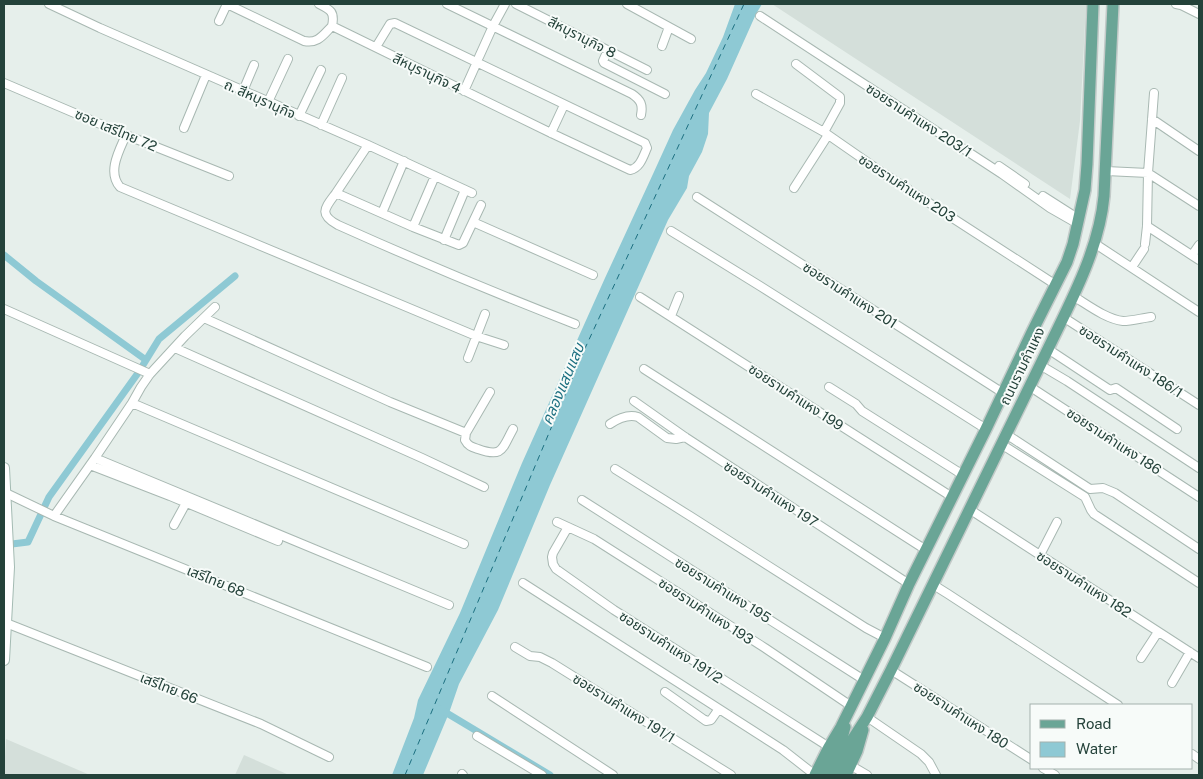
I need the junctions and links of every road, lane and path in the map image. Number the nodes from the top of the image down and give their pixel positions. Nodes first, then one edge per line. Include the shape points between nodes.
1 (49, 4) edge
2 (227, 4) edge
3 (319, 4) edge
4 (447, 4) edge
5 (505, 4) edge
6 (516, 4) edge
7 (627, 4) edge
8 (1093, 4) edge
9 (1113, 4) edge
10 (1180, 4) edge
11 (1199, 14) edge
12 (760, 16) dead end
13 (219, 21) dead end
14 (332, 26) junction
15 (493, 26) junction
16 (669, 27) junction
17 (691, 39) dead end
18 (662, 46) dead end
19 (376, 47) junction
20 (608, 50) junction
21 (288, 59) dead end
22 (478, 60) junction
23 (796, 64) dead end
24 (254, 65) dead end
25 (321, 70) dead end
26 (648, 70) dead end
27 (206, 75) junction
28 (342, 78) dead end
29 (4, 83) edge
30 (243, 91) junction
31 (464, 91) junction
32 (1154, 93) dead end
33 (665, 94) dead end
34 (756, 94) dead end
35 (268, 102) junction
36 (564, 105) junction
37 (641, 115) dead end
38 (299, 116) junction
39 (1152, 119) junction
40 (321, 125) junction
41 (184, 128) dead end
42 (551, 133) junction
43 (826, 134) junction
44 (126, 135) junction
45 (368, 145) junction
46 (1199, 151) edge
47 (404, 162) junction
48 (999, 166) dead end
49 (1106, 171) junction
50 (1148, 173) junction
51 (229, 176) dead end
52 (435, 176) junction
53 (794, 188) dead end
54 (336, 193) junction
55 (697, 197) dead end
56 (1052, 205) junction
57 (481, 206) dead end
58 (1199, 206) edge
59 (382, 212) junction
60 (1078, 221) junction
61 (473, 222) junction
62 (1147, 226) junction
63 (413, 227) junction
64 (671, 232) dead end
65 (444, 240) junction
66 (1094, 243) junction
67 (1199, 245) edge
68 (1196, 258) edge
69 (1132, 267) junction
70 (592, 275) dead end
71 (1056, 285) junction
72 (640, 296) dead end
73 (679, 296) dead end
74 (1073, 296) junction
75 (215, 307) dead end
76 (4, 309) edge
77 (1199, 312) edge
78 (486, 314) dead end
79 (671, 316) junction
80 (1063, 317) junction
81 (1151, 317) dead end
82 (204, 318) junction
83 (575, 324) dead end
84 (476, 336) junction
85 (504, 345) dead end
86 (175, 348) junction
87 (1048, 349) junction
88 (468, 358) dead end
89 (1040, 365) junction
90 (644, 369) dead end
91 (150, 374) junction
92 (829, 386) dead end
93 (1029, 386) junction
94 (490, 392) dead end
95 (1003, 393) junction
96 (634, 401) dead end
97 (132, 403) junction
98 (1199, 405) edge
99 (610, 424) dead end
100 (986, 429) junction
101 (1177, 429) dead end
102 (513, 430) dead end
103 (466, 433) junction
104 (685, 438) junction
105 (1003, 439) junction
106 (93, 461) junction
107 (1051, 462) junction
108 (4, 468) edge
109 (1199, 468) edge
110 (615, 469) dead end
111 (1045, 471) junction
112 (964, 475) junction
113 (484, 487) dead end
114 (1090, 489) junction
115 (6, 493) junction
116 (1085, 497) junction
117 (1199, 497) edge
118 (952, 498) junction
119 (582, 500) dead end
120 (186, 503) junction
121 (969, 509) junction
122 (53, 515) junction
123 (557, 522) dead end
124 (1057, 522) dead end
125 (174, 525) dead end
126 (568, 527) junction
127 (278, 541) dead end
128 (464, 544) dead end
129 (1199, 548) edge
130 (926, 550) junction
131 (1040, 555) junction
132 (1199, 583) edge
133 (523, 584) dead end
134 (909, 584) junction
135 (932, 584) junction
136 (449, 605) dead end
137 (6, 623) junction
138 (1158, 632) junction
139 (885, 638) junction
140 (515, 647) dead end
141 (1190, 652) junction
142 (1140, 658) dead end
143 (1199, 658) edge
144 (4, 660) edge
145 (427, 667) dead end
146 (891, 670) junction
147 (864, 680) junction
148 (1172, 683) dead end
149 (664, 692) dead end
150 (492, 696) dead end
151 (1116, 704) edge
152 (850, 706) junction
153 (718, 710) junction
154 (867, 717) junction
155 (477, 736) dead end
156 (829, 747) junction
157 (329, 757) dead end
158 (1030, 759) edge
159 (848, 770) edge
160 (542, 775) edge
161 (613, 775) edge
162 (731, 775) edge
163 (815, 775) edge
164 (826, 775) edge
165 (834, 775) edge
166 (867, 775) edge
167 (936, 775) edge

1 - 27 street, ถ. สีหบุรานุกิจ
2 - 13 street
2 - 14 street via 311,42
3 - 14 street via 332,13
4 - 15 street
5 - 15 street
6 - 20 street, สีหบุรานุกิจ 8
7 - 16 street
8 - 60 main road, ถนนรามคำแหง via 1087,164
9 - 49 main road, ถนนรามคำแหง
10 - 11 street
12 - 56 street, ซอยรามคำแหง 203/1
14 - 19 street, สีหบุรานุกิจ 4
15 - 22 street
15 - 37 street via 638,97
16 - 17 street
16 - 18 street
19 - 22 street via 390,24 395,23
19 - 31 street, สีหบุรานุกิจ 4
20 - 26 street, สีหบุรานุกิจ 8
20 - 33 street via 604,63
21 - 35 street
22 - 31 street
22 - 36 street
23 - 43 street via 840,97
24 - 30 street
25 - 38 street
27 - 30 street, ถ. สีหบุรานุกิจ
27 - 41 street
28 - 40 street
29 - 44 street, ซอย เสรีไทย 72
30 - 35 street, ถ. สีหบุรานุกิจ
31 - 42 street, สีหบุรานุกิจ 4
32 - 39 street
34 - 43 street, ซอยรามคำแหง 203
35 - 38 street, ถ. สีหบุรานุกิจ
36 - 42 street
36 - 42 street, สีหบุรานุกิจ 4 via 645,143 647,148 638,167 630,170
38 - 40 street, ถ. สีหบุรานุกิจ
39 - 46 street
39 - 50 street
40 - 45 street, ถ. สีหบุรานุกิจ
43 - 53 street
43 - 71 street, ซอยรามคำแหง 203
44 - 51 street, ซอย เสรีไทย 72
44 - 84 street via 114,164 114,175 120,187
45 - 47 street, ถ. สีหบุรานุกิจ
45 - 54 street
47 - 52 street, ถ. สีหบุรานุกิจ
47 - 59 street
48 - 56 street, ซอยรามคำแหง 203/1
49 - 50 street
49 - 66 main road, ถนนรามคำแหง via 1102,212
50 - 58 street
50 - 62 street
52 - 63 street
52 - 65 street, ถ. สีหบุรานุกิจ via 469,191
54 - 59 street
54 - 83 street via 325,212 329,220 338,225
55 - 95 street, ซอยรามคำแหง 201
56 - 60 street, ซอยรามคำแหง 203/1
57 - 61 street
59 - 63 street
60 - 71 main road, ถนนรามคำแหง via 1067,262
61 - 65 street via 461,244
61 - 70 street
62 - 68 street
62 - 69 street via 1144,246
63 - 65 street
64 - 100 street
66 - 69 street
66 - 74 main road, ถนนรามคำแหง
67 - 68 street
69 - 77 street
71 - 95 main road, ถนนรามคำแหง
72 - 79 street, ซอยรามคำแหง 199
73 - 79 street
74 - 80 main road, ถนนรามคำแหง
74 - 81 street via 1103,314 1123,321
75 - 82 street
76 - 91 street
78 - 84 street
79 - 118 street, ซอยรามคำแหง 199
80 - 87 main road, ถนนรามคำแหง
80 - 98 street, ซอยรามคำแหง 186/1
82 - 86 street
82 - 103 street
84 - 85 street
84 - 88 street
86 - 91 street
86 - 113 street
87 - 89 main road, ถนนรามคำแหง
87 - 101 street via 1110,390 1116,388
89 - 93 main road, ถนนรามคำแหง
89 - 109 street
90 - 130 street
91 - 97 street
92 - 112 street via 862,411
93 - 105 main road, ถนนรามคำแหง
93 - 117 street, ซอยรามคำแหง 186
94 - 103 street
95 - 100 main road, ถนนรามคำแหง
96 - 104 street, ซอยรามคำแหง 197
97 - 106 street
97 - 128 street
99 - 104 street via 633,416 667,438
100 - 112 main road, ถนนรามคำแหง
102 - 103 street via 503,448 495,454 469,446 465,440
104 - 134 street, ซอยรามคำแหง 197
105 - 107 street
105 - 111 street
105 - 121 main road, ถนนรามคำแหง
106 - 120 street
106 - 122 street
106 - 136 street
107 - 111 street
107 - 114 street
108 - 115 main road
110 - 139 street
111 - 116 street
112 - 118 main road, ถนนรามคำแหง
114 - 116 street
114 - 129 street via 1102,488 1115,493
115 - 122 street, เสรีไทย 68
115 - 137 main road via 9,567
116 - 132 street via 1094,514
118 - 130 main road, ถนนรามคำแหง
119 - 147 street, ซอยรามคำแหง 195
120 - 125 street
120 - 127 street
121 - 131 street, ซอยรามคำแหง 182
121 - 135 main road, ถนนรามคำแหง
122 - 145 street, เสรีไทย 68
123 - 126 street, ซอยรามคำแหง 193
124 - 131 street
126 - 152 street, ซอยรามคำแหง 193 via 602,544
126 - 156 street, ซอยรามคำแหง 191/2 via 552,557 559,572
130 - 134 main road, ถนนรามคำแหง
131 - 138 street, ซอยรามคำแหง 182
133 - 153 street
134 - 139 main road, ถนนรามคำแหง
135 - 146 main road, ถนนรามคำแหง
135 - 151 street
137 - 144 main road
137 - 157 street, เสรีไทย 66 via 261,724
138 - 141 street, ซอยรามคำแหง 182
138 - 142 street
139 - 147 main road, ถนนรามคำแหง
140 - 162 street, ซอยรามคำแหง 191/1 via 552,663
141 - 143 street, ซอยรามคำแหง 182
141 - 148 street
146 - 154 main road, ถนนรามคำแหง
146 - 158 street, ซอยรามคำแหง 180
147 - 152 main road, ถนนรามคำแหง
149 - 153 street via 706,721 711,720
150 - 161 street
152 - 156 main road, ถนนรามคำแหง
152 - 164 main road, ถนนรามคำแหง via 842,738
153 - 163 street via 783,750
154 - 159 main road, ถนนรามคำแหง
154 - 165 main road, ถนนรามคำแหง
154 - 167 street via 921,754
155 - 160 street
156 - 163 main road, ถนนรามคำแหง
159 - 166 street

